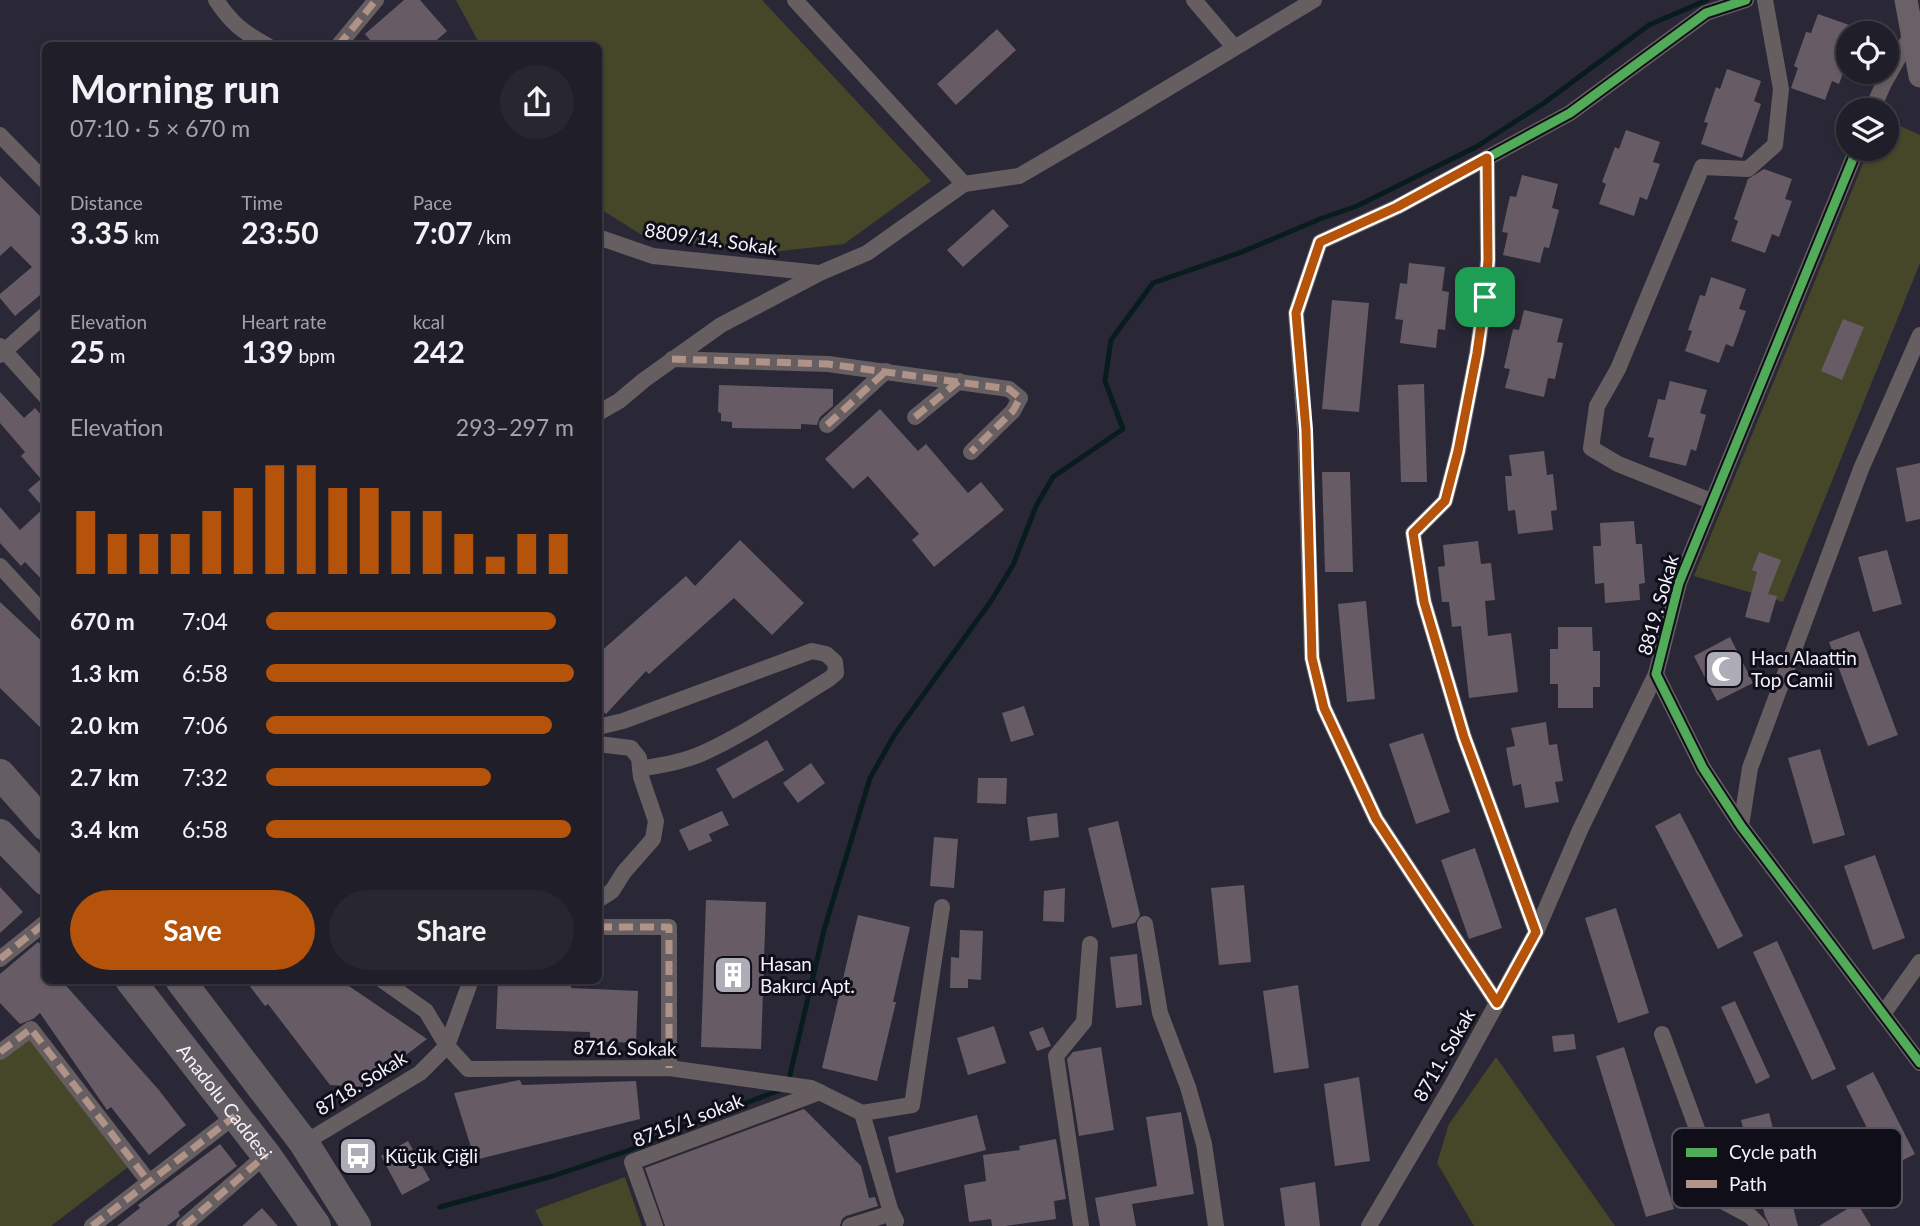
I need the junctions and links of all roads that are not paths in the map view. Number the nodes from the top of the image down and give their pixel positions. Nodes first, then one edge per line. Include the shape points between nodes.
1 (216, 0) edge
2 (376, 0) edge
3 (794, 0) edge
4 (1194, 0) edge
5 (1314, 0) edge
6 (1746, 0) edge
7 (1765, 0) edge
8 (1906, 0) edge
9 (1917, 0) edge
10 (1913, 34) junction
11 (261, 42) edge
12 (341, 42) edge
13 (1234, 47) junction
14 (1920, 76) edge
15 (1877, 98) edge
16 (0, 135) edge
17 (1487, 158) junction
18 (1852, 161) edge
19 (42, 178) edge
20 (964, 184) junction
21 (602, 238) edge
22 (820, 273) junction
23 (42, 317) edge
24 (1920, 335) edge
25 (2, 351) edge
26 (672, 359) junction
27 (886, 371) junction
28 (959, 381) junction
29 (42, 393) edge
30 (602, 411) edge
31 (915, 417) dead end
32 (827, 425) dead end
33 (971, 452) dead end
34 (1711, 501) junction
35 (0, 566) edge
36 (42, 612) edge
37 (1657, 674) junction
38 (602, 726) edge
39 (602, 744) edge
40 (640, 769) junction
41 (0, 774) edge
42 (42, 821) edge
43 (1741, 826) junction
44 (0, 834) edge
45 (11, 853) edge
46 (42, 878) edge
47 (602, 897) edge
48 (942, 907) dead end
49 (42, 925) edge
50 (1145, 925) dead end
51 (602, 927) edge
52 (1536, 932) junction
53 (1090, 944) dead end
54 (0, 959) edge
55 (1920, 962) edge
56 (133, 984) edge
57 (183, 984) edge
58 (388, 984) edge
59 (470, 984) edge
60 (1497, 1003) junction
61 (1883, 1014) junction
62 (1662, 1034) dead end
63 (447, 1045) junction
64 (0, 1052) edge
65 (1920, 1063) edge
66 (668, 1068) junction
67 (815, 1090) junction
68 (862, 1113) junction
69 (235, 1115) junction
70 (1697, 1128) edge
71 (304, 1143) junction
72 (265, 1155) junction
73 (149, 1182) junction
74 (1735, 1208) edge
75 (895, 1222) edge
76 (92, 1226) edge
77 (184, 1226) edge
78 (316, 1226) edge
79 (356, 1226) edge
80 (655, 1226) edge
81 (850, 1226) edge
82 (1081, 1226) edge
83 (1216, 1226) edge
84 (1369, 1226) edge
85 (1760, 1226) edge

1 - 11 street via 242,32
2 - 12 street
3 - 20 street
4 - 13 street
5 - 13 street
6 - 17 street via 1706,13 1570,113
7 - 34 street via 1781,89 1775,145 1748,169 1702,167 1618,369 1597,406 1591,448 1618,464
8 - 10 street
9 - 10 street
10 - 14 street
10 - 15 street
13 - 20 street via 1019,176
16 - 19 street
17 - 52 street via 1485,297 1458,451 1445,501 1413,533 1424,602 1464,737
17 - 60 street via 1320,242 1296,313 1306,430 1312,658 1324,708 1376,819
18 - 34 street, 8819. Sokak
20 - 22 street via 867,253
21 - 22 street, 8809/14. Sokak via 653,256
22 - 26 street via 721,324
23 - 25 street
24 - 43 street via 1861,469 1750,768
25 - 29 street
26 - 27 street via 828,364
26 - 30 street
27 - 28 street
27 - 32 street
28 - 31 street
28 - 33 street via 1009,389 1020,398 1013,411
34 - 37 street, 8819. Sokak via 1679,583
35 - 36 street
37 - 43 street, 8819. Sokak via 1703,768
37 - 52 street, 8711. Sokak
38 - 40 street via 811,652 826,654 835,662 836,673 829,679 738,735 702,754
39 - 40 street via 631,748
40 - 47 street via 656,821 653,839
41 - 42 highway
43 - 61 street, 8819. Sokak
44 - 45 highway
45 - 46 highway
48 - 68 street via 912,1105
49 - 54 street
50 - 83 street via 1160,1013 1204,1144
51 - 66 street via 669,927
52 - 60 street, 8711. Sokak
53 - 82 street via 1084,1022 1056,1056
55 - 61 street
56 - 69 highway, Anadolu Caddesi
57 - 71 highway, Anadolu Caddesi
58 - 63 street, 8716. Sokak via 426,1011
59 - 63 street, 8718. Sokak
60 - 84 street, 8711. Sokak
61 - 65 street, 8819. Sokak
62 - 70 street
63 - 66 street, 8716. Sokak via 468,1069
63 - 71 street, 8718. Sokak via 420,1073
64 - 73 street via 31,1028
66 - 67 street, 8716. Sokak
67 - 68 street, 8716. Sokak
67 - 80 street, 8715/1 sokak via 632,1162
68 - 75 street
69 - 72 highway, Anadolu Caddesi
69 - 73 street
71 - 79 highway, Anadolu Caddesi
72 - 77 street
72 - 78 highway, Anadolu Caddesi
73 - 76 street
74 - 85 street
75 - 81 street

